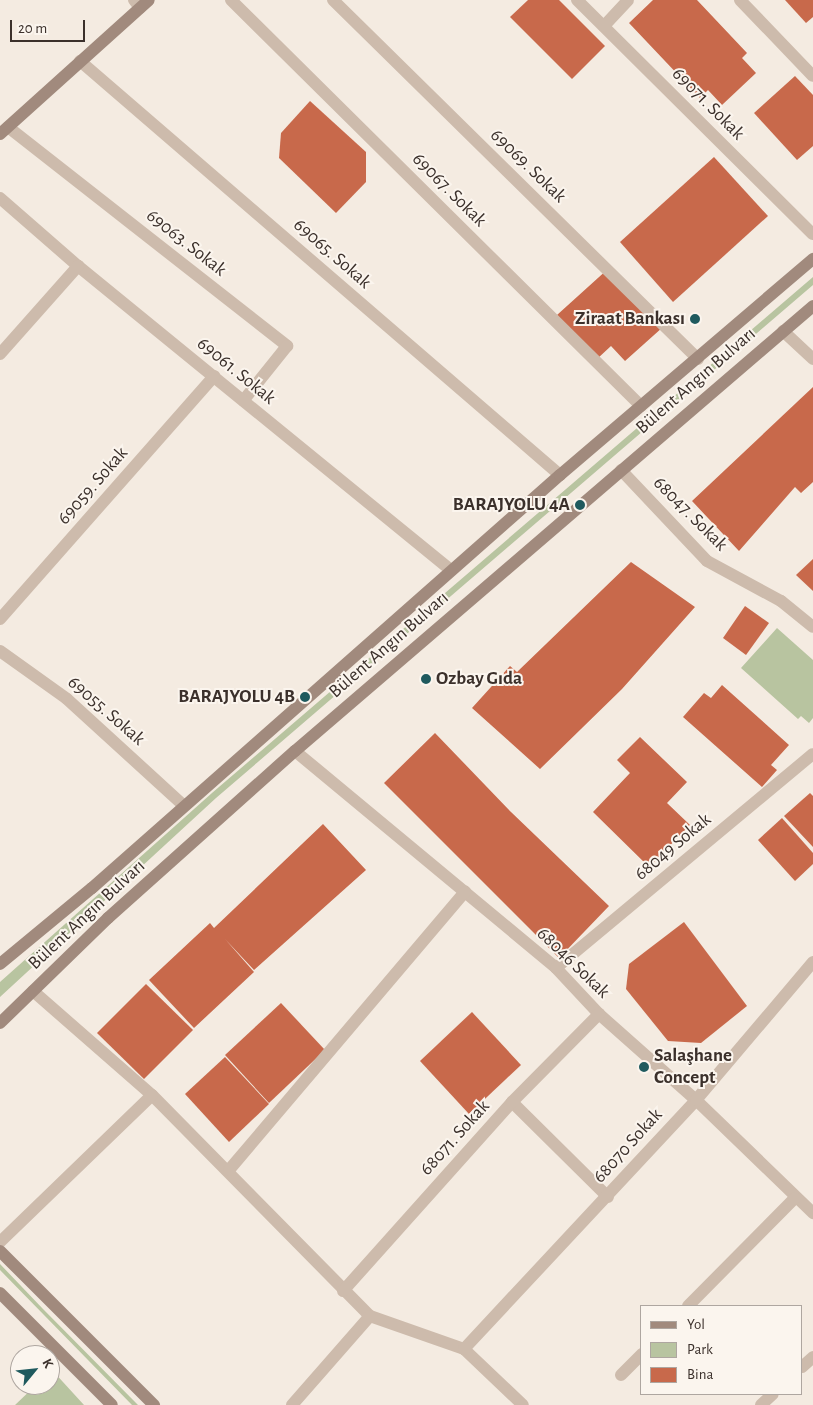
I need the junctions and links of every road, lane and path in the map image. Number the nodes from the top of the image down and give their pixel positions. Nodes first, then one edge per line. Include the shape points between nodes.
1 (231, 0) edge
2 (333, 0) edge
3 (577, 0) edge
4 (628, 0) edge
5 (740, 0) edge
6 (141, 3) edge
7 (604, 26) junction
8 (80, 61) junction
9 (813, 76) edge
10 (4, 130) edge
11 (0, 198) edge
12 (813, 234) edge
13 (813, 259) edge
14 (78, 266) junction
15 (813, 306) edge
16 (783, 331) junction
17 (0, 354) edge
18 (813, 358) edge
19 (698, 359) junction
20 (214, 376) junction
21 (243, 400) junction
22 (641, 406) junction
23 (621, 470) junction
24 (560, 475) junction
25 (451, 570) junction
26 (0, 619) edge
27 (813, 627) edge
28 (0, 651) edge
29 (295, 751) junction
30 (813, 754) edge
31 (183, 805) junction
32 (465, 892) junction
33 (813, 962) edge
34 (0, 964) edge
35 (556, 968) junction
36 (33, 991) junction
37 (599, 1014) junction
38 (0, 1023) edge
39 (152, 1095) junction
40 (696, 1100) junction
41 (512, 1102) junction
42 (228, 1170) junction
43 (608, 1197) junction
44 (795, 1198) junction
45 (813, 1214) edge
46 (0, 1242) edge
47 (0, 1251) edge
48 (344, 1291) junction
49 (0, 1293) edge
50 (689, 1305) edge
51 (370, 1316) junction
52 (464, 1349) junction
53 (640, 1356) edge
54 (813, 1357) edge
55 (803, 1366) edge
56 (621, 1375) dead end
57 (772, 1395) edge
58 (112, 1405) edge
59 (154, 1405) edge
60 (292, 1405) edge
61 (523, 1405) edge
62 (761, 1405) edge

1 - 22 street, 69067. Sokak
2 - 19 street, 69069. Sokak
3 - 7 street, 69071. Sokak
4 - 7 street
5 - 9 street
6 - 8 main road
7 - 12 street, 69071. Sokak
8 - 10 main road
8 - 24 street, 69065. Sokak
10 - 21 street, 69063. Sokak via 287,346
11 - 14 street, 69061. Sokak
13 - 19 main road, Bülent Angın Bulvarı
14 - 17 street
14 - 20 street, 69061. Sokak
15 - 16 main road, Bülent Angın Bulvarı
16 - 18 street
16 - 23 main road, Bülent Angın Bulvarı
19 - 22 main road, Bülent Angın Bulvarı
20 - 21 street, 69061. Sokak
20 - 26 street, 69059. Sokak
21 - 25 street, 69061. Sokak
22 - 24 main road, Bülent Angın Bulvarı
23 - 27 street, 68047. Sokak via 707,561 781,601
23 - 29 main road, Bülent Angın Bulvarı
24 - 25 main road, Bülent Angın Bulvarı
25 - 31 main road, Bülent Angın Bulvarı
28 - 31 street, 69055. Sokak via 67,699
29 - 32 street, 68046 Sokak
29 - 36 main road, Bülent Angın Bulvarı via 108,918
30 - 35 street, 68049 Sokak
31 - 34 main road, Bülent Angın Bulvarı via 92,888
32 - 35 street, 68046 Sokak
32 - 42 street
33 - 40 street, 68070 Sokak
35 - 37 street, 68046 Sokak
36 - 38 main road, Bülent Angın Bulvarı
36 - 39 street
37 - 40 street, 68046 Sokak
37 - 41 street, 68071. Sokak
39 - 42 street
39 - 46 street
40 - 43 street, 68070 Sokak
40 - 44 street, 68046 Sokak
41 - 43 street
41 - 48 street, 68071. Sokak
42 - 48 street
43 - 52 street, 68070 Sokak
44 - 45 street, 68046 Sokak
44 - 50 street
47 - 59 main road
48 - 51 street
49 - 58 main road
51 - 52 street
51 - 60 street
52 - 61 street
53 - 56 street
54 - 55 street
57 - 62 street

